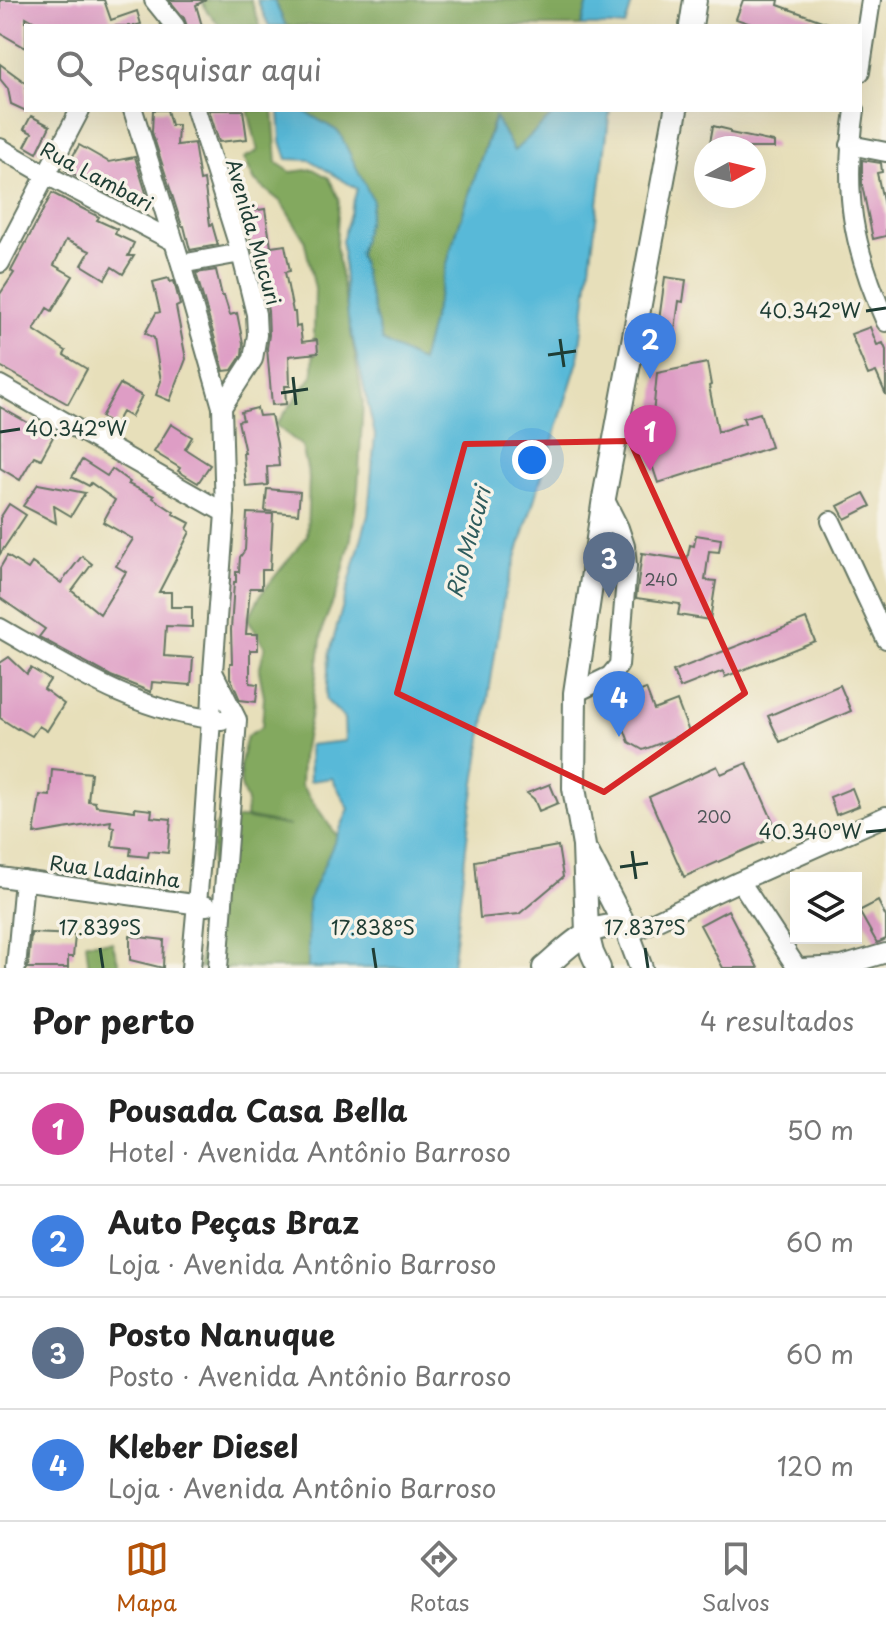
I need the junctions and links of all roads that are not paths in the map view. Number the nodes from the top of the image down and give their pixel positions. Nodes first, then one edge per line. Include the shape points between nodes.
1 (154, 0) edge
2 (695, 0) edge
3 (871, 0) edge
4 (173, 24) edge
5 (691, 24) edge
6 (862, 59) edge
7 (79, 112) edge
8 (134, 112) edge
9 (197, 112) edge
10 (676, 112) edge
11 (855, 112) edge
12 (850, 145) junction
13 (0, 148) edge
14 (886, 152) edge
15 (45, 174) junction
16 (173, 241) junction
17 (241, 253) junction
18 (0, 263) edge
19 (181, 264) junction
20 (885, 317) edge
21 (0, 385) edge
22 (222, 407) junction
23 (604, 498) junction
24 (225, 513) junction
25 (831, 521) dead end
26 (0, 628) edge
27 (886, 639) edge
28 (213, 672) junction
29 (575, 693) junction
30 (211, 719) junction
31 (237, 720) junction
32 (886, 816) edge
33 (584, 846) junction
34 (0, 877) edge
35 (24, 880) junction
36 (740, 881) junction
37 (198, 905) junction
38 (223, 907) junction
39 (629, 936) junction
40 (886, 953) edge
41 (595, 958) edge
42 (16, 968) edge
43 (191, 968) edge
44 (218, 968) edge
45 (544, 968) edge
46 (641, 968) edge
47 (800, 968) edge

1 - 4 street
2 - 5 main road
3 - 6 street
7 - 15 street
8 - 16 street
9 - 17 street, Avenida Mucuri
10 - 23 main road
11 - 12 street
12 - 14 street
12 - 20 street via 849,190 857,245
13 - 15 street, Rua Lambari
15 - 16 street, Rua Lambari
15 - 18 street
16 - 19 street
17 - 19 street
17 - 22 street, Avenida Mucuri via 257,335 253,359
19 - 22 street
21 - 24 street
22 - 24 street
23 - 29 main road
23 - 29 street via 619,528 627,566 619,665 610,676
24 - 28 street
25 - 27 street
26 - 30 street via 129,699
28 - 30 street
28 - 31 street
29 - 33 main road via 574,788
30 - 31 street
30 - 37 street
31 - 38 street
32 - 36 street
33 - 39 main road
33 - 41 main road
34 - 35 street, Rua Ladainha
35 - 37 street, Rua Ladainha
35 - 42 street
36 - 39 street
36 - 47 street
37 - 38 street, Rua Ladainha
37 - 43 street
38 - 44 street
39 - 41 main road via 628,953 615,963
39 - 41 main road via 602,926
39 - 46 main road
40 - 47 street via 842,966
41 - 45 main road

